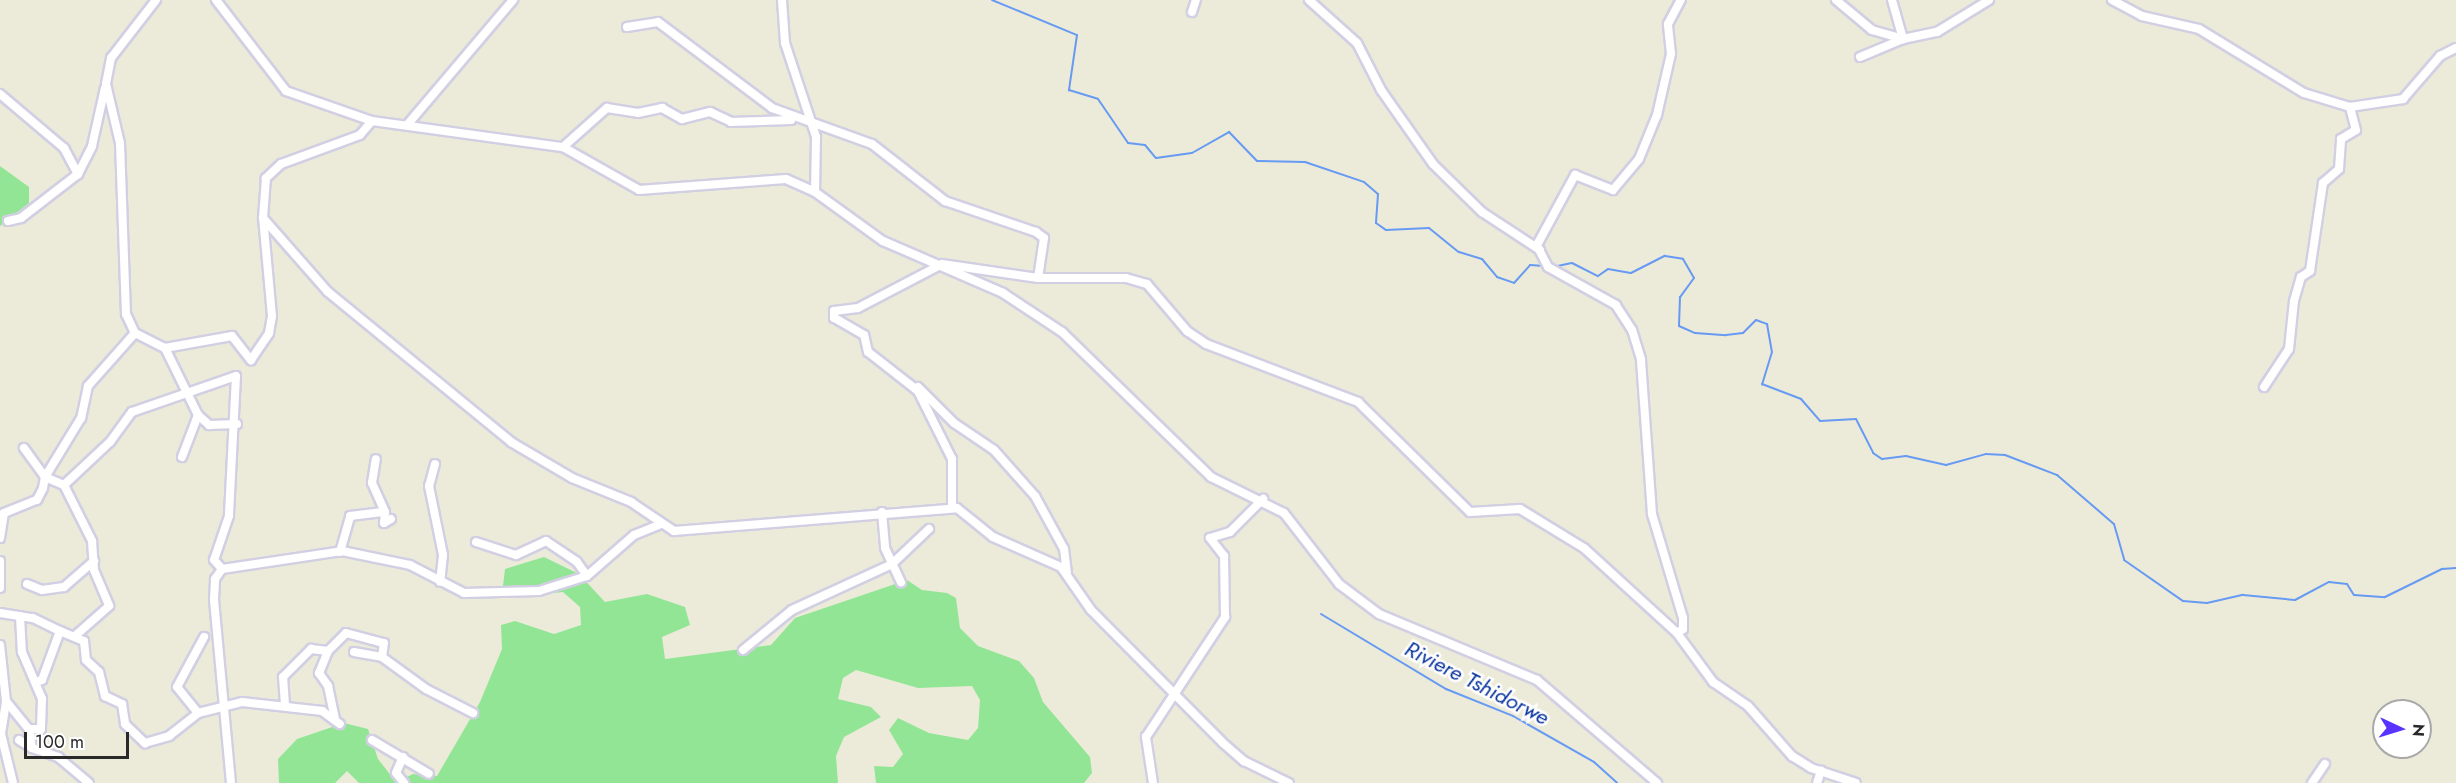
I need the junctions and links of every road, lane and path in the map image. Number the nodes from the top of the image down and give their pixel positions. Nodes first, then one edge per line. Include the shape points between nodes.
1 (156, 0) edge
2 (216, 0) edge
3 (513, 0) edge
4 (782, 0) edge
5 (1196, 0) edge
6 (1309, 0) edge
7 (1681, 0) edge
8 (1836, 0) edge
9 (1892, 0) edge
10 (1989, 0) edge
11 (2112, 0) edge
12 (1192, 12) dead end
13 (627, 27) dead end
14 (1903, 39) junction
15 (2456, 48) edge
16 (1860, 57) dead end
17 (106, 84) junction
18 (0, 94) edge
19 (2350, 107) junction
20 (798, 120) junction
21 (372, 121) junction
22 (814, 124) junction
23 (407, 125) junction
24 (562, 147) junction
25 (78, 174) junction
26 (815, 192) junction
27 (263, 218) junction
28 (8, 221) dead end
29 (1540, 250) junction
30 (942, 264) junction
31 (1038, 278) junction
32 (135, 333) junction
33 (165, 348) junction
34 (910, 381) junction
35 (2264, 387) dead end
36 (186, 396) junction
37 (198, 415) junction
38 (237, 424) junction
39 (24, 448) dead end
40 (182, 457) dead end
41 (376, 459) dead end
42 (435, 464) dead end
43 (45, 477) junction
44 (64, 485) junction
45 (1263, 499) junction
46 (952, 506) junction
47 (882, 512) junction
48 (2, 513) edge
49 (659, 525) junction
50 (929, 529) dead end
51 (0, 538) edge
52 (476, 542) dead end
53 (340, 552) junction
54 (0, 561) edge
55 (94, 561) junction
56 (892, 564) junction
57 (222, 569) junction
58 (587, 576) junction
59 (1068, 576) junction
60 (440, 582) junction
61 (900, 582) dead end
62 (27, 584) dead end
63 (0, 588) edge
64 (0, 613) edge
65 (20, 616) junction
66 (60, 631) junction
67 (1677, 633) junction
68 (75, 636) junction
69 (204, 637) dead end
70 (0, 645) edge
71 (743, 650) dead end
72 (328, 651) junction
73 (354, 652) dead end
74 (382, 657) junction
75 (1, 678) edge
76 (36, 682) junction
77 (1176, 694) junction
78 (6, 701) junction
79 (225, 704) junction
80 (285, 705) junction
81 (198, 713) junction
82 (473, 713) dead end
83 (29, 729) junction
84 (19, 740) dead end
85 (372, 740) dead end
86 (32, 748) junction
87 (403, 757) junction
88 (2325, 764) dead end
89 (1821, 771) junction
90 (429, 774) dead end
91 (13, 783) edge
92 (89, 783) edge
93 (231, 783) edge
94 (404, 783) edge
95 (1153, 783) edge
96 (1289, 783) edge
97 (1657, 783) edge
98 (1817, 783) edge
99 (1856, 783) edge
100 (2314, 783) edge

1 - 17 street via 111,58
2 - 21 street via 285,91
3 - 23 street
4 - 22 street via 785,43
5 - 12 street
6 - 29 street via 1357,43 1381,90 1433,165 1515,238
7 - 29 street via 1668,24 1671,54 1657,115 1639,159 1613,190 1575,175
8 - 14 street via 1872,30
9 - 14 street
10 - 14 street via 1937,33
11 - 19 street via 2142,16 2199,29 2304,93
13 - 20 street via 657,22 751,95
14 - 16 street
15 - 19 street via 2440,56 2403,99
17 - 25 street via 92,146
17 - 32 street via 120,143 126,314
18 - 25 street via 64,148
19 - 35 street via 2356,130 2341,139 2339,169 2319,194 2310,271 2301,277 2294,301 2289,350
20 - 22 street
20 - 24 street via 731,122 710,112 682,119 662,108 638,113 607,108
21 - 23 street
21 - 27 street via 360,135 281,164 266,178
22 - 26 street
22 - 31 street via 872,144 945,201 1036,232 1044,238
23 - 24 street
24 - 26 street via 639,190 786,179
25 - 28 street via 21,218
26 - 30 street via 883,242
27 - 33 street via 272,316 262,348 250,360 232,336
27 - 49 street via 328,292 511,442 572,478 631,502
29 - 67 street via 1548,267 1616,305 1632,330 1641,359 1652,514 1683,618 1683,629
30 - 31 street
30 - 34 street via 858,308 834,311 834,318 864,335 868,352
30 - 45 street via 1003,293 1062,332 1210,477 1230,491
31 - 67 street via 1126,278 1147,284 1187,331 1206,344 1358,402 1470,512 1520,509 1558,531 1600,561 1639,603
32 - 33 street
32 - 43 street via 88,386 81,418
33 - 36 street
34 - 46 street via 952,459
34 - 59 street via 994,450 1035,496 1064,549
36 - 37 street
36 - 38 street via 236,375
36 - 44 street via 157,400 132,412 110,442
37 - 38 street via 209,424
37 - 40 street
38 - 57 street via 230,516 214,560
39 - 43 street
41 - 53 street via 372,483 388,515 350,516
42 - 60 street via 429,486 443,555
43 - 44 street
43 - 48 street via 37,500
44 - 55 street via 87,528
45 - 77 street via 1230,532 1210,538 1224,556 1225,617
45 - 97 street via 1294,524 1339,584 1379,614 1537,680
46 - 47 street
46 - 59 street via 993,537 1050,559
47 - 49 street via 692,531
47 - 56 street via 885,548
48 - 51 street
49 - 58 street via 634,535
50 - 56 street
52 - 58 street via 516,555 546,541 577,562
53 - 57 street
53 - 60 street via 379,555
54 - 63 street
55 - 62 street via 64,587 42,590
55 - 68 street via 109,606
56 - 61 street
56 - 71 street via 792,610
57 - 79 street via 215,579 214,600
58 - 60 street via 539,591 496,595 464,593
59 - 77 street via 1091,610
64 - 65 street
65 - 66 street
65 - 76 street via 22,652
66 - 68 street
66 - 76 street via 42,680
67 - 89 street via 1721,690 1748,706 1802,764
68 - 81 street via 84,641 86,660 99,672 105,696 122,704 125,724 140,740 162,739
69 - 81 street via 177,687
70 - 75 street
72 - 74 street via 346,633 384,644
72 - 80 street via 311,649 286,672
72 - 80 street via 319,673 328,686 338,722 322,711
73 - 74 street
74 - 82 street via 426,689
75 - 78 street
76 - 83 street via 42,725 39,731
77 - 95 street via 1146,736
77 - 96 street via 1244,761
78 - 83 street
78 - 91 street via 1,734
79 - 80 street
79 - 81 street
79 - 93 street
83 - 86 street
84 - 86 street
85 - 87 street
86 - 92 street via 58,757
87 - 90 street
87 - 94 street via 396,773
88 - 100 street
89 - 98 street
89 - 99 street

